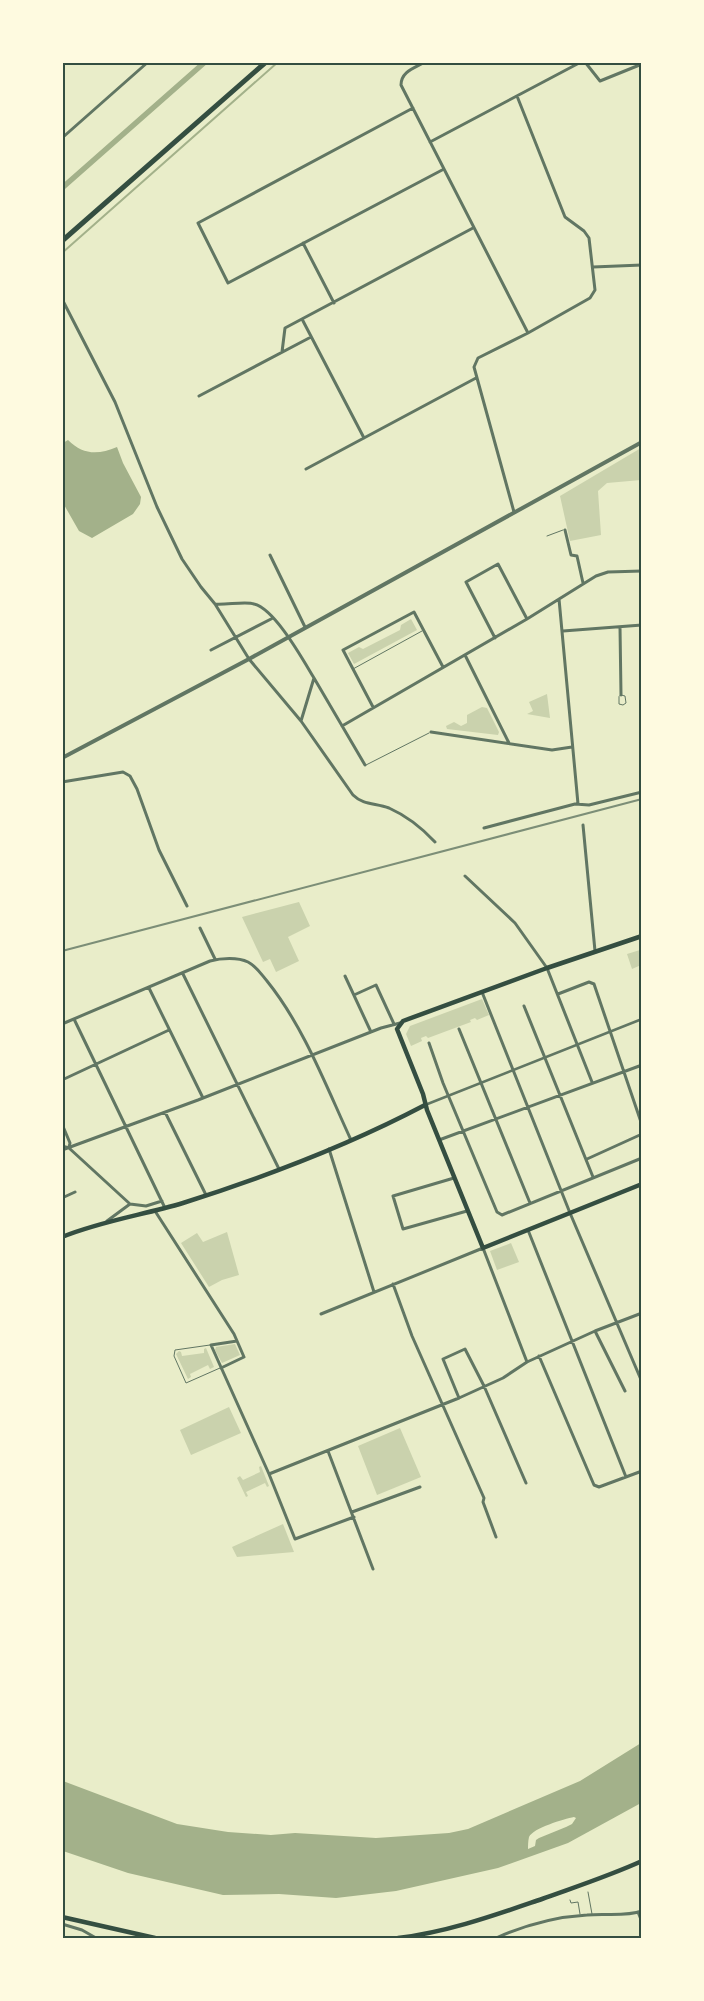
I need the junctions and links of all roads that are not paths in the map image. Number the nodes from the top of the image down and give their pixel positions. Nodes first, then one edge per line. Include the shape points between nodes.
1 (148, 62) edge
2 (266, 62) edge
3 (425, 62) edge
4 (583, 62) edge
5 (642, 64) edge
6 (517, 96) junction
7 (413, 108) junction
8 (62, 138) edge
9 (430, 142) junction
10 (444, 169) junction
11 (473, 228) junction
12 (62, 241) edge
13 (303, 243) junction
14 (642, 265) edge
15 (592, 267) junction
16 (62, 299) edge
17 (334, 303) junction
18 (302, 319) junction
19 (528, 333) junction
20 (311, 337) junction
21 (282, 352) junction
22 (476, 378) junction
23 (199, 396) dead end
24 (364, 438) junction
25 (642, 442) edge
26 (306, 469) dead end
27 (514, 512) junction
28 (565, 530) joint
29 (547, 536) dead end
30 (270, 555) dead end
31 (642, 571) edge
32 (583, 583) junction
33 (559, 599) junction
34 (215, 604) junction
35 (273, 618) junction
36 (527, 619) junction
37 (642, 625) edge
38 (306, 627) junction
39 (620, 627) junction
40 (424, 630) junction
41 (563, 631) junction
42 (236, 636) junction
43 (289, 637) junction
44 (495, 638) junction
45 (211, 650) dead end
46 (465, 655) junction
47 (249, 659) junction
48 (443, 667) junction
49 (353, 669) junction
50 (314, 678) junction
51 (621, 695) dead end
52 (373, 707) junction
53 (301, 721) junction
54 (342, 726) junction
55 (431, 732) joint
56 (509, 743) junction
57 (572, 747) junction
58 (62, 758) edge
59 (365, 766) joint
60 (62, 782) edge
61 (642, 792) edge
62 (578, 804) junction
63 (583, 825) dead end
64 (484, 828) dead end
65 (436, 842) dead end
66 (465, 876) dead end
67 (187, 906) dead end
68 (200, 928) dead end
69 (642, 936) edge
70 (595, 951) junction
71 (215, 960) junction
72 (547, 968) junction
73 (183, 974) junction
74 (345, 976) dead end
75 (149, 988) junction
76 (482, 992) junction
77 (558, 994) junction
78 (354, 996) junction
79 (524, 1006) dead end
80 (74, 1019) junction
81 (642, 1019) edge
82 (400, 1023) junction
83 (62, 1024) edge
84 (394, 1024) junction
85 (459, 1029) dead end
86 (169, 1030) junction
87 (610, 1031) junction
88 (371, 1032) junction
89 (429, 1043) dead end
90 (578, 1044) junction
91 (311, 1056) junction
92 (546, 1057) junction
93 (642, 1064) edge
94 (96, 1066) junction
95 (513, 1069) junction
96 (623, 1071) junction
97 (62, 1080) edge
98 (481, 1082) junction
99 (592, 1082) junction
100 (238, 1084) junction
101 (560, 1094) junction
102 (448, 1096) junction
103 (203, 1098) junction
104 (425, 1105) junction
105 (528, 1106) junction
106 (165, 1112) junction
107 (495, 1118) junction
108 (62, 1124) edge
109 (642, 1125) edge
110 (126, 1127) junction
111 (463, 1131) junction
112 (642, 1134) edge
113 (350, 1140) junction
114 (439, 1140) junction
115 (62, 1146) edge
116 (69, 1148) junction
117 (329, 1149) junction
118 (62, 1150) edge
119 (642, 1158) edge
120 (587, 1159) junction
121 (280, 1169) junction
122 (593, 1177) junction
123 (454, 1178) junction
124 (642, 1184) edge
125 (562, 1190) junction
126 (75, 1192) dead end
127 (206, 1195) junction
128 (62, 1198) edge
129 (162, 1201) junction
130 (530, 1203) junction
131 (130, 1204) junction
132 (165, 1208) junction
133 (155, 1211) junction
134 (467, 1211) junction
135 (570, 1213) junction
136 (104, 1223) junction
137 (528, 1230) junction
138 (62, 1237) edge
139 (483, 1248) junction
140 (393, 1284) junction
141 (374, 1292) junction
142 (321, 1314) dead end
143 (641, 1314) edge
144 (615, 1323) junction
145 (595, 1331) junction
146 (237, 1340) junction
147 (572, 1342) junction
148 (211, 1345) junction
149 (539, 1356) junction
150 (527, 1362) junction
151 (221, 1368) junction
152 (642, 1382) edge
153 (484, 1386) junction
154 (625, 1391) dead end
155 (459, 1398) junction
156 (442, 1404) junction
157 (328, 1451) junction
158 (642, 1471) edge
159 (269, 1474) junction
160 (626, 1477) junction
161 (526, 1483) dead end
162 (420, 1487) dead end
163 (352, 1512) junction
164 (354, 1517) junction
165 (496, 1537) dead end
166 (373, 1569) dead end
167 (642, 1861) edge
168 (588, 1892) dead end
169 (570, 1900) dead end
170 (640, 1911) edge
171 (592, 1914) junction
172 (580, 1915) junction
173 (62, 1917) edge
174 (642, 1922) edge
175 (62, 1924) edge
176 (96, 1938) edge
177 (155, 1938) edge
178 (398, 1938) edge
179 (496, 1938) edge

1 - 8 street
2 - 12 main road
3 - 7 street via 406,72 402,78 401,85
4 - 5 street via 600,81
4 - 6 street
6 - 9 street
6 - 15 street via 565,217 589,238
7 - 9 street
7 - 13 street via 198,223 228,283
9 - 10 street
10 - 11 street
10 - 13 street
11 - 17 street
11 - 19 street
13 - 17 street
14 - 15 street
15 - 19 street via 595,290 592,296
16 - 34 street via 115,402 164,524 192,574
17 - 18 street
18 - 20 street
18 - 21 street via 285,328
19 - 22 street via 476,359
20 - 21 street
20 - 24 street
21 - 23 street
22 - 24 street
22 - 27 street
24 - 26 street
25 - 27 street
27 - 38 street
28 - 29 lane
28 - 32 street via 571,555 577,556
30 - 38 street
31 - 32 street via 608,572
32 - 33 street
33 - 36 street
33 - 41 street
34 - 35 street via 255,604
34 - 42 street
35 - 42 street
35 - 43 street
36 - 44 street
36 - 44 street via 498,564 466,582
37 - 39 street
38 - 43 street
39 - 41 street
39 - 51 street
40 - 48 street
40 - 49 lane
40 - 49 street via 414,612 343,650
41 - 57 street
42 - 45 street
42 - 47 street
43 - 47 street
43 - 50 street
44 - 46 street
46 - 48 street
46 - 56 street
47 - 53 street
47 - 58 street
48 - 52 street
49 - 52 street
50 - 53 street
50 - 54 street
52 - 54 street
53 - 65 street via 356,798 398,813 420,826
54 - 59 street
55 - 56 street
55 - 59 lane
56 - 57 street via 552,750
57 - 62 street
60 - 67 street via 123,772 130,776 159,850
61 - 62 street via 589,805
62 - 64 street
63 - 70 street
66 - 72 street via 516,923
68 - 71 street
69 - 70 main road
70 - 72 main road
71 - 73 street
71 - 91 street via 241,960 254,966 285,1004
72 - 76 main road
72 - 77 street
73 - 75 street
73 - 100 street
74 - 78 street
75 - 80 street
75 - 86 street
76 - 82 main road
76 - 95 street
77 - 87 street via 593,983
77 - 90 street
78 - 84 street via 376,985
78 - 88 street
79 - 92 street
80 - 83 street
80 - 94 street
81 - 87 street
82 - 84 street
82 - 104 main road via 398,1032
84 - 88 street
85 - 98 street
86 - 94 street
86 - 103 street
87 - 90 street
87 - 96 street
88 - 91 street
89 - 102 street
90 - 92 street
90 - 99 street
91 - 100 street
91 - 113 street
92 - 95 street
92 - 101 street
93 - 96 street
94 - 97 street
94 - 110 street
95 - 98 street
95 - 105 street
96 - 99 street
96 - 109 street
98 - 102 street
98 - 107 street
99 - 101 street
100 - 103 street
100 - 121 street
101 - 105 street
101 - 120 street
102 - 104 street
102 - 111 street
103 - 106 street
104 - 113 main road
104 - 114 main road
105 - 107 street
105 - 125 street
106 - 110 street
106 - 127 street
107 - 111 street
107 - 130 street
108 - 116 street
110 - 116 street
110 - 129 street
111 - 114 street
111 - 130 street via 497,1212 502,1215
112 - 120 street
113 - 117 main road
114 - 123 main road
115 - 116 street
116 - 118 street
116 - 131 street
117 - 121 main road
117 - 141 street
119 - 122 street
120 - 122 street
121 - 127 main road
122 - 125 street
123 - 134 main road
123 - 134 street via 392,1196 403,1230
124 - 135 main road
125 - 130 street
125 - 135 street
126 - 128 street
127 - 132 main road
129 - 131 street via 146,1206
129 - 132 street
131 - 136 street
132 - 133 main road
133 - 136 main road
133 - 146 street
134 - 139 main road
135 - 137 main road
135 - 144 street
136 - 138 main road
137 - 139 main road
137 - 147 street
139 - 140 street
139 - 150 street
140 - 141 street
140 - 156 street
141 - 142 street
143 - 144 street
144 - 145 street
144 - 152 street
145 - 147 street
145 - 154 street
146 - 148 street
146 - 151 street via 244,1357
147 - 149 street
147 - 160 street
148 - 151 street
148 - 151 lane via 175,1350 174,1356 186,1383
149 - 150 street
149 - 160 street via 592,1482 599,1487
150 - 153 street
151 - 159 street
153 - 155 street
153 - 155 street via 466,1349 443,1359
153 - 161 street
155 - 156 street
156 - 157 street
156 - 165 street via 484,1498
157 - 159 street
157 - 163 street
158 - 160 street
159 - 164 street via 296,1539
162 - 163 street
163 - 164 street
164 - 166 street
167 - 178 main road via 469,1923
168 - 171 lane
169 - 172 lane via 571,1903 578,1902
170 - 171 street
170 - 174 street
171 - 172 street
172 - 179 street via 542,1921
173 - 177 main road
175 - 176 street

